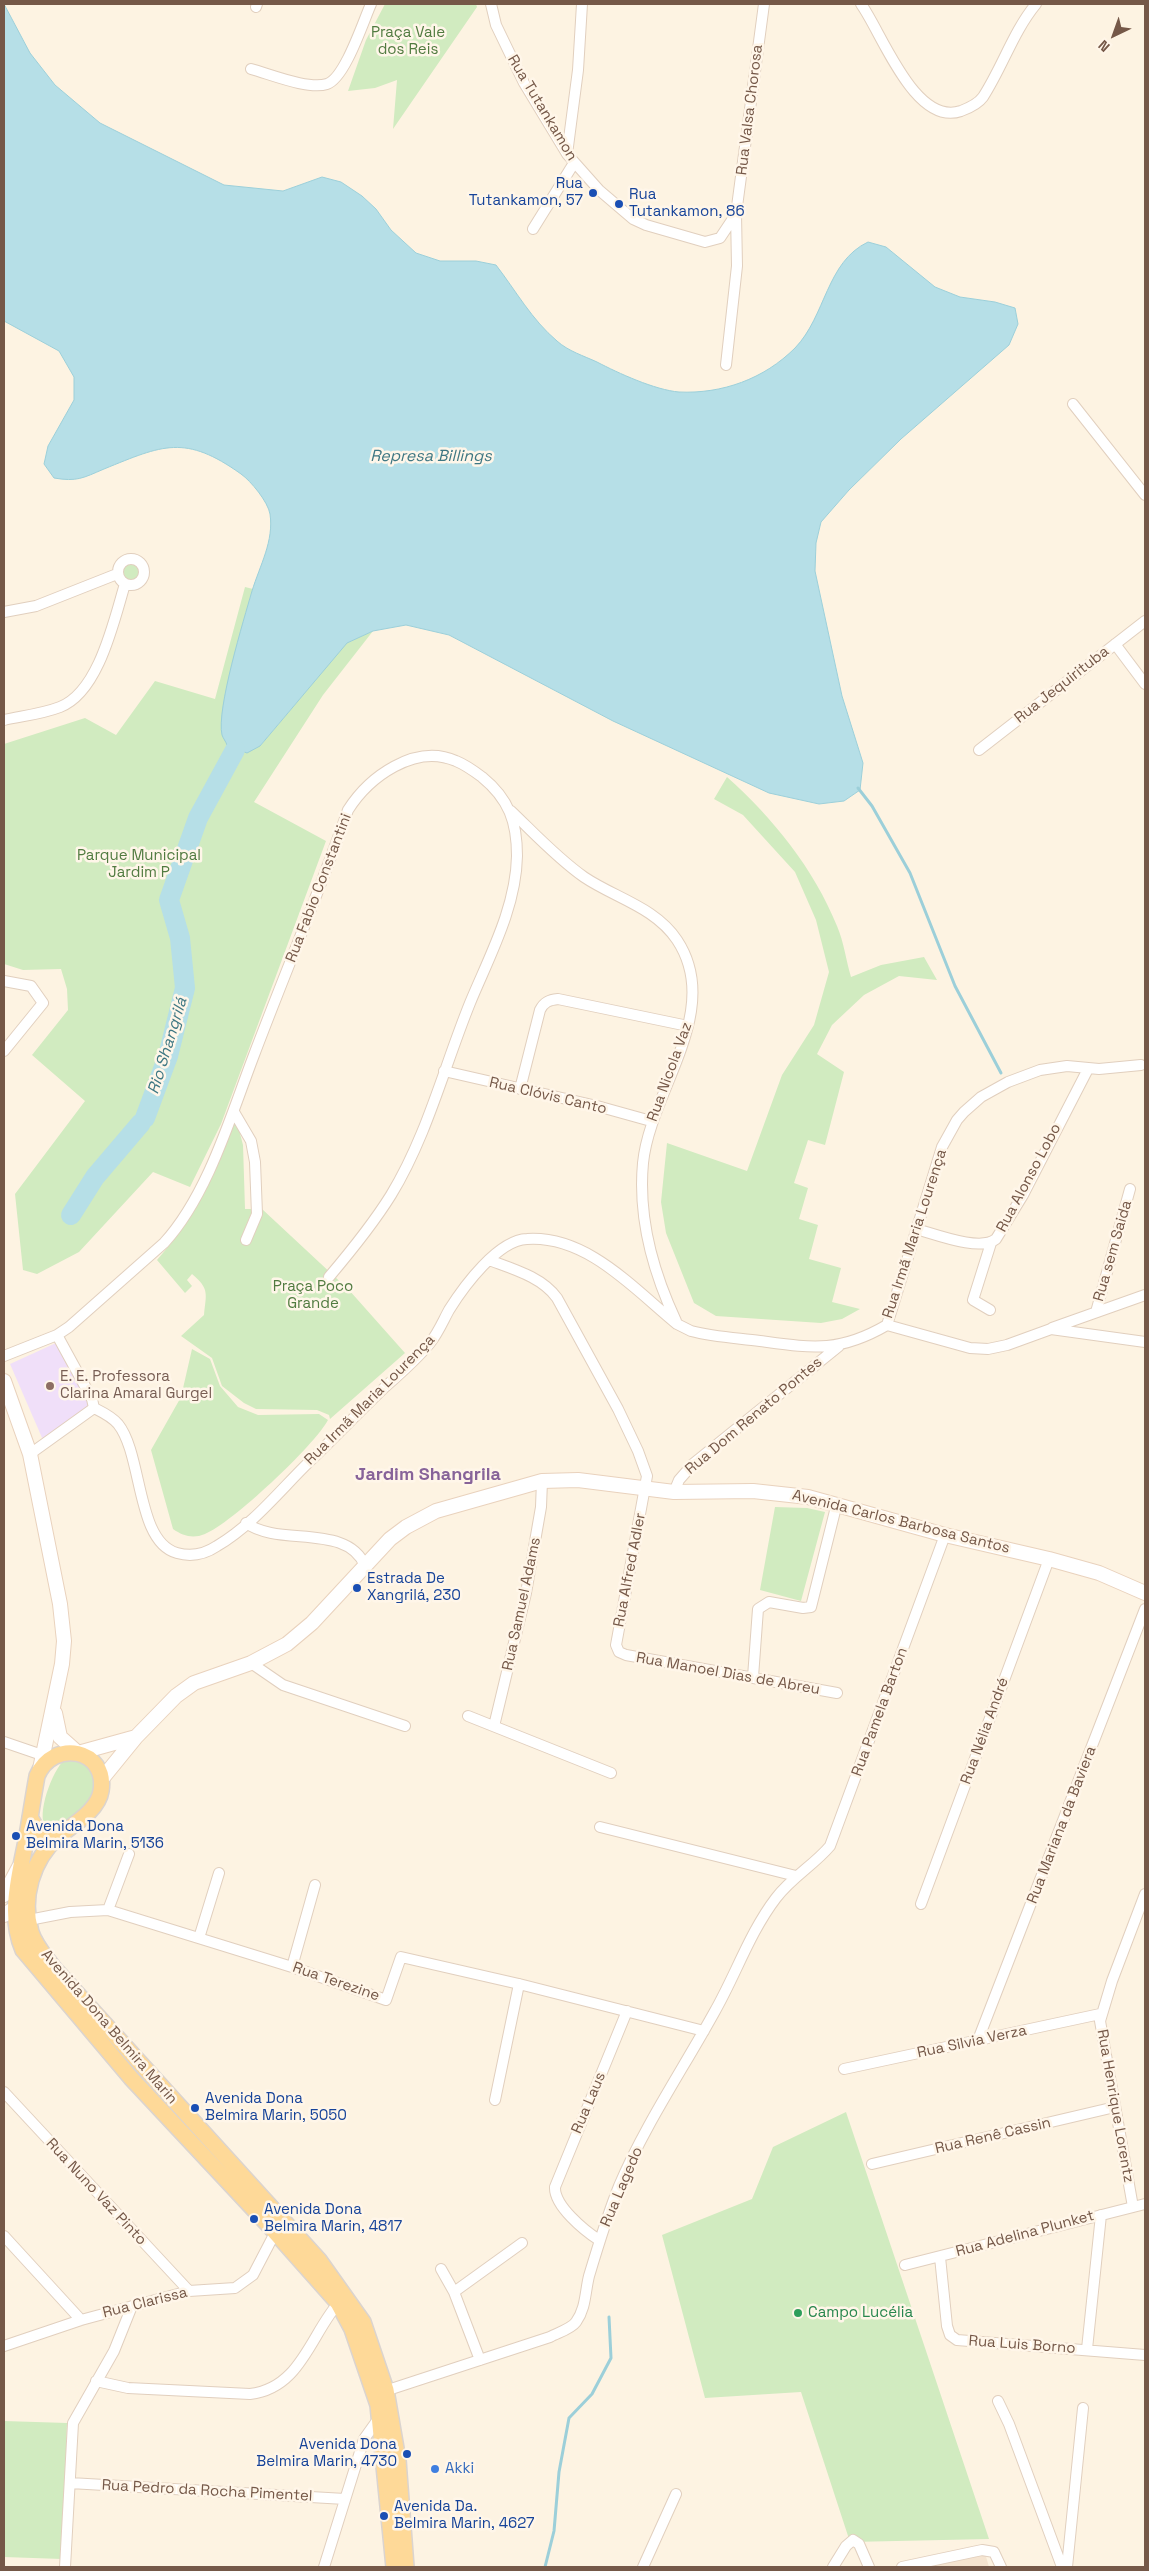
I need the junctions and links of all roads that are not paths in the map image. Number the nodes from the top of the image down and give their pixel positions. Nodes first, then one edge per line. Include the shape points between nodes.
1 (371, 4) edge
2 (491, 4) edge
3 (582, 4) edge
4 (764, 4) edge
5 (861, 4) edge
6 (1036, 4) edge
7 (251, 68) dead end
8 (567, 154) junction
9 (574, 163) junction
10 (736, 214) junction
11 (533, 229) dead end
12 (726, 365) dead end
13 (1073, 404) dead end
14 (1145, 495) edge
15 (117, 574) junction
16 (125, 584) junction
17 (4, 612) edge
18 (1145, 621) edge
19 (1115, 644) junction
20 (1145, 684) edge
21 (4, 720) edge
22 (978, 750) dead end
23 (511, 811) junction
24 (4, 981) edge
25 (688, 1026) junction
26 (4, 1051) edge
27 (1141, 1065) dead end
28 (1088, 1069) junction
29 (444, 1071) junction
30 (520, 1089) junction
31 (234, 1112) junction
32 (651, 1121) junction
33 (1130, 1189) dead end
34 (916, 1229) junction
35 (246, 1240) dead end
36 (991, 1243) junction
37 (489, 1260) junction
38 (329, 1277) dead end
39 (1145, 1295) edge
40 (990, 1310) dead end
41 (1096, 1312) junction
42 (677, 1324) junction
43 (887, 1325) junction
44 (1051, 1329) junction
45 (57, 1335) junction
46 (1145, 1342) edge
47 (840, 1345) junction
48 (4, 1356) edge
49 (4, 1381) edge
50 (6, 1396) edge
51 (94, 1408) junction
52 (30, 1454) junction
53 (542, 1481) junction
54 (646, 1488) junction
55 (674, 1492) junction
56 (837, 1503) junction
57 (246, 1523) junction
58 (945, 1535) junction
59 (1049, 1559) junction
60 (365, 1566) junction
61 (1145, 1593) edge
62 (1145, 1609) edge
63 (619, 1652) joint
64 (251, 1662) junction
65 (753, 1677) junction
66 (837, 1693) dead end
67 (55, 1708) junction
68 (468, 1716) dead end
69 (405, 1726) dead end
70 (494, 1726) junction
71 (136, 1737) junction
72 (4, 1742) edge
73 (78, 1753) junction
74 (41, 1762) junction
75 (611, 1773) dead end
76 (101, 1780) junction
77 (30, 1817) junction
78 (600, 1827) dead end
79 (58, 1837) junction
80 (129, 1854) dead end
81 (20, 1866) junction
82 (219, 1873) dead end
83 (796, 1876) junction
84 (316, 1885) dead end
85 (1145, 1894) edge
86 (4, 1895) edge
87 (921, 1904) dead end
88 (108, 1910) junction
89 (19, 1913) edge
90 (4, 1938) edge
91 (199, 1938) junction
92 (23, 1950) junction
93 (292, 1967) junction
94 (519, 1984) junction
95 (627, 2011) junction
96 (1100, 2014) junction
97 (704, 2032) junction
98 (978, 2040) junction
99 (844, 2069) dead end
100 (4, 2092) edge
101 (495, 2100) dead end
102 (1115, 2107) junction
103 (872, 2164) dead end
104 (1145, 2204) edge
105 (1133, 2206) junction
106 (1101, 2215) junction
107 (279, 2226) junction
108 (4, 2236) edge
109 (599, 2240) junction
110 (522, 2243) dead end
111 (940, 2256) junction
112 (905, 2265) dead end
113 (441, 2269) dead end
114 (188, 2291) junction
115 (454, 2292) junction
116 (342, 2299) junction
117 (132, 2306) junction
118 (81, 2320) junction
119 (4, 2346) edge
120 (1087, 2349) junction
121 (1145, 2355) edge
122 (480, 2360) junction
123 (96, 2381) junction
124 (380, 2392) junction
125 (998, 2402) dead end
126 (1083, 2408) dead end
127 (380, 2426) junction
128 (70, 2483) junction
129 (676, 2494) dead end
130 (345, 2499) junction
131 (65, 2567) edge
132 (324, 2567) edge
133 (394, 2567) edge
134 (406, 2567) edge
135 (643, 2567) edge
136 (833, 2567) edge
137 (869, 2567) edge
138 (902, 2567) edge
139 (1001, 2567) edge
140 (1062, 2567) edge
141 (1068, 2567) edge

1 - 7 street via 342,69 330,83 302,83
2 - 8 street, Rua Tutankamon via 506,46
3 - 8 street via 578,70
4 - 10 street, Rua Valsa Chorosa
5 - 6 street via 912,89 933,109 945,113 970,108 982,99 1013,36
8 - 9 street, Rua Tutankamon
9 - 10 street, Rua Tutankamon via 599,190 633,218 680,237 705,242 720,238
9 - 11 street
10 - 12 street, Rua Valsa Chorosa via 736,266
13 - 14 street
15 - 16 street
15 - 16 street via 119,565 126,560 134,559 142,564 141,580 134,585
15 - 17 street via 36,606
16 - 21 street via 101,659 74,699 61,707
18 - 19 street, Rua Jequirituba
19 - 20 street
19 - 22 street, Rua Jequirituba
23 - 25 street, Rua Nicola Vaz via 584,876 642,908 670,930 685,955 689,969 692,1004
23 - 29 street, Rua Fabio Constantini via 517,857 506,915
23 - 31 street, Rua Fabio Constantini via 484,779 456,760 442,757 422,758 397,765 382,773 356,798 348,810
24 - 26 street via 31,986 43,1003
25 - 30 street via 558,999 549,1000 540,1010
25 - 32 street, Rua Nicola Vaz
27 - 28 street, Rua Irmã Maria Lourença
28 - 34 street, Rua Irmã Maria Lourença via 1067,1066 1040,1070 1008,1082 973,1103 957,1120 942,1147
28 - 36 street, Rua Alonso Lobo via 1010,1220
29 - 30 street, Rua Clóvis Canto
29 - 38 street, Rua Fabio Constantini via 424,1128 394,1190
30 - 32 street, Rua Clóvis Canto
31 - 35 street via 251,1141 255,1162 256,1214
31 - 45 street, Rua Fabio Constantini via 188,1210 171,1236 97,1304
32 - 42 street, Rua Nicola Vaz via 643,1164 644,1220 652,1256
33 - 41 street, Rua sem Saida
34 - 36 street, Rua Alonso Lobo via 975,1244
34 - 43 street, Rua Irmã Maria Lourença
36 - 40 street via 973,1300
37 - 42 street, Rua Irmã Maria Lourença via 503,1246 518,1240 539,1239 565,1244 607,1266
37 - 54 street, Rua Alfred Adler via 536,1279 558,1298 638,1451 647,1476
37 - 57 street, Rua Irmã Maria Lourença via 461,1292 421,1353
39 - 41 street
41 - 44 street
42 - 47 street, Rua Irmã Maria Lourença via 702,1334 794,1347
43 - 44 street via 970,1348 988,1349
43 - 47 street, Rua Irmã Maria Lourença
44 - 46 street
45 - 48 street, Rua Fabio Constantini
45 - 51 street
47 - 55 street, Rua Dom Renato Pontes via 693,1464 678,1480
49 - 50 main road, Avenida Dona Belmira Marin
50 - 52 main road, Avenida Dona Belmira Marin
51 - 52 street
51 - 57 street, Rua Irmã Maria Lourença via 114,1420 125,1436 134,1457 152,1528 165,1547 187,1555 206,1552
52 - 67 main road, Avenida Dona Belmira Marin via 60,1604 64,1641
53 - 54 main road, Avenida Carlos Barbosa Santos via 578,1480
53 - 60 main road, Avenida Carlos Barbosa Santos via 436,1511 390,1539
53 - 70 street, Rua Samuel Adams via 541,1507 526,1593
54 - 55 main road, Avenida Carlos Barbosa Santos
54 - 63 street, Rua Alfred Adler via 616,1644
55 - 56 main road, Avenida Carlos Barbosa Santos via 782,1493
56 - 58 main road, Avenida Carlos Barbosa Santos
56 - 65 street via 811,1607 769,1602 758,1609
57 - 60 street via 271,1532 346,1544 360,1555
58 - 59 main road, Avenida Carlos Barbosa Santos
58 - 83 street, Rua Pamela Barton via 837,1830 821,1857
59 - 61 main road, Avenida Carlos Barbosa Santos via 1099,1574
59 - 87 street, Rua Nélia André
60 - 64 main road, Avenida Carlos Barbosa Santos via 312,1623 287,1644
62 - 98 street, Rua Mariana da Baviera
63 - 65 street, Rua Manoel Dias de Abreu
64 - 69 street via 283,1685
64 - 71 main road, Avenida Carlos Barbosa Santos via 194,1683 176,1696
65 - 66 street, Rua Manoel Dias de Abreu
67 - 73 main road, Avenida Dona Belmira Marin via 60,1737
67 - 74 main road, Avenida Dona Belmira Marin
68 - 70 street
70 - 75 street
71 - 73 main road, Avenida Carlos Barbosa Santos
71 - 76 main road, Avenida Carlos Barbosa Santos
72 - 74 street
73 - 74 main road via 65,1752
73 - 76 main road, Avenida Dona Belmira Marin via 93,1762
74 - 77 main road, Avenida Dona Belmira Marin
76 - 79 main road, Avenida Dona Belmira Marin via 97,1802
77 - 79 main road via 39,1832
77 - 81 main road, Avenida Dona Belmira Marin
78 - 83 street
79 - 89 main road, Avenida Dona Belmira Marin via 34,1868
80 - 88 street
81 - 86 main road
81 - 89 main road, Avenida Dona Belmira Marin
82 - 91 street
83 - 97 street, Rua Lagedo via 760,1921
84 - 93 street
85 - 96 street, Rua Henrique Lorentz
88 - 89 street, Rua Terezine
88 - 91 street, Rua Terezine
89 - 92 main road, Avenida Dona Belmira Marin via 17,1937
89 - 107 main road, Avenida Dona Belmira Marin via 53,1967
90 - 92 main road
91 - 93 street, Rua Terezine
92 - 107 main road, Avenida Dona Belmira Marin via 131,2078
93 - 94 street, Rua Terezine via 386,2000 401,1958
94 - 95 street, Rua Terezine
94 - 101 street
95 - 97 street, Rua Terezine
95 - 109 street, Rua Laus via 557,2180 556,2197 578,2223
96 - 98 street, Rua Silvia Verza
96 - 102 street, Rua Henrique Lorentz
97 - 109 street, Rua Lagedo via 639,2146
98 - 99 street, Rua Silvia Verza
100 - 114 street, Rua Nuno Vaz Pinto
102 - 103 street, Rua Renê Cassin
102 - 105 street, Rua Henrique Lorentz
104 - 105 street, Rua Adelina Plunket
105 - 106 street, Rua Adelina Plunket
106 - 111 street, Rua Adelina Plunket
106 - 120 street
107 - 114 street, Rua Clarissa via 246,2282 235,2288
107 - 116 main road, Avenida Dona Belmira Marin
108 - 118 street
109 - 122 street, Rua Lagedo via 584,2309 574,2325 550,2337
110 - 115 street
111 - 112 street, Rua Adelina Plunket
111 - 120 street, Rua Luis Borno via 947,2326 950,2335 957,2340
113 - 115 street
114 - 117 street, Rua Clarissa
115 - 122 street
116 - 123 street via 325,2320 295,2370 265,2392 148,2389
116 - 124 main road, Avenida Dona Belmira Marin
117 - 118 street, Rua Clarissa
117 - 123 street via 114,2351
118 - 119 street, Rua Clarissa
120 - 121 street, Rua Luis Borno
122 - 124 street, Rua Lagedo
123 - 128 street via 74,2423
124 - 127 main road, Avenida Dona Belmira Marin
125 - 140 street
126 - 141 street
127 - 130 street via 364,2439
127 - 133 main road, Avenida Dona Belmira Marin
127 - 134 main road, Avenida Dona Belmira Marin via 398,2460
128 - 130 street, Rua Pedro da Rocha Pimentel
128 - 131 street
129 - 135 street
130 - 132 street
136 - 137 street via 846,2546 857,2541
138 - 139 street via 982,2550 994,2552

